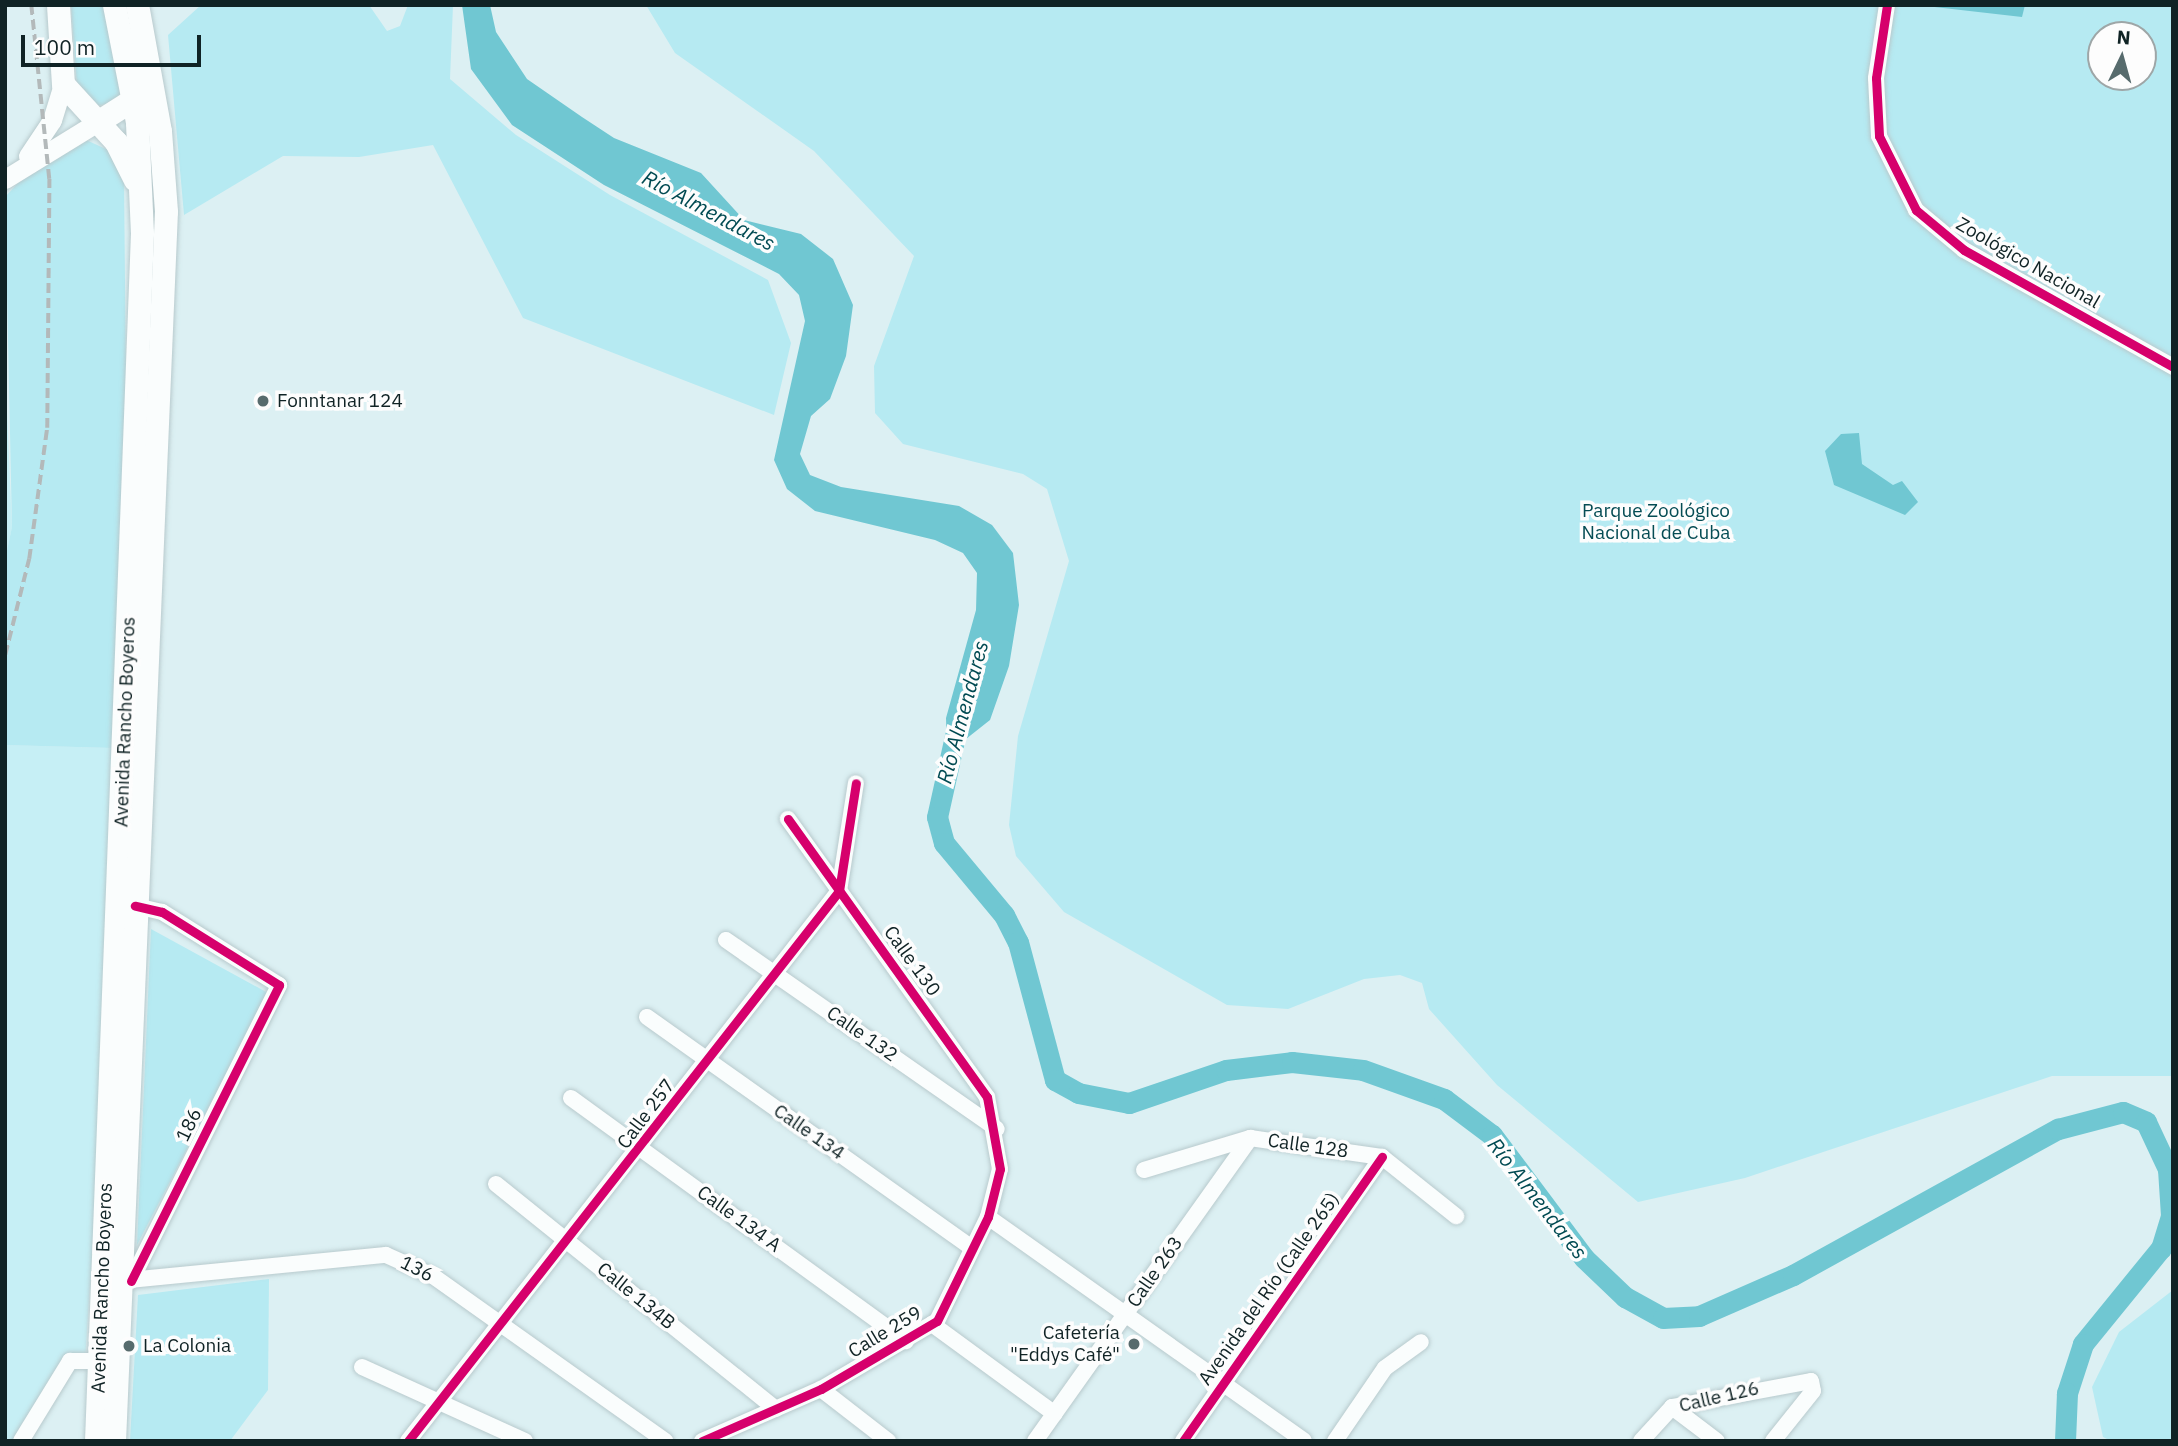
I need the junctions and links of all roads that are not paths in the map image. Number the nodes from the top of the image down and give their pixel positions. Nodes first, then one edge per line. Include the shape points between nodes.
1 (58, 5) edge
2 (114, 5) edge
3 (137, 5) edge
4 (1887, 5) edge
5 (150, 78) junction
6 (63, 84) junction
7 (134, 103) junction
8 (96, 123) junction
9 (13, 168) edge
10 (5, 179) edge
11 (141, 207) junction
12 (2173, 367) edge
13 (856, 783) dead end
14 (788, 819) dead end
15 (839, 891) junction
16 (135, 906) junction
17 (726, 940) dead end
18 (776, 974) junction
19 (648, 1017) dead end
20 (709, 1061) junction
21 (570, 1098) dead end
22 (997, 1129) junction
23 (1250, 1138) junction
24 (642, 1149) junction
25 (1382, 1157) junction
26 (1144, 1170) dead end
27 (496, 1184) dead end
28 (1455, 1216) dead end
29 (988, 1217) junction
30 (569, 1242) junction
31 (971, 1247) junction
32 (125, 1281) junction
33 (1126, 1314) junction
34 (500, 1324) junction
35 (932, 1324) junction
36 (906, 1341) junction
37 (1421, 1342) dead end
38 (101, 1361) junction
39 (362, 1367) dead end
40 (1225, 1383) junction
41 (821, 1389) junction
42 (438, 1401) junction
43 (1672, 1407) junction
44 (776, 1409) junction
45 (1055, 1414) junction
46 (21, 1441) edge
47 (96, 1441) edge
48 (114, 1441) edge
49 (408, 1441) edge
50 (525, 1441) edge
51 (665, 1441) edge
52 (702, 1441) edge
53 (888, 1441) edge
54 (1035, 1441) edge
55 (1182, 1441) edge
56 (1304, 1441) edge
57 (1335, 1441) edge
58 (1640, 1441) edge
59 (1717, 1441) edge
60 (1773, 1441) edge

1 - 6 highway
2 - 7 highway, Avenida Rancho Boyeros
3 - 5 highway, Avenida Rancho Boyeros
4 - 12 street, Zoológico Nacional via 1875,103 1879,136 1916,210 1964,250
5 - 7 highway
5 - 16 highway, Avenida Rancho Boyeros via 163,152 165,234
6 - 8 highway
6 - 9 main road via 52,120
7 - 8 highway
7 - 11 highway, Avenida Rancho Boyeros
8 - 9 main road
8 - 11 highway via 127,157
9 - 10 main road
11 - 38 highway, Avenida Rancho Boyeros
13 - 15 street, Calle 257
14 - 15 street, Calle 130
15 - 18 street, Calle 257
15 - 22 street, Calle 130 via 987,1097
16 - 32 highway, Avenida Rancho Boyeros
16 - 32 street, 186 via 162,912 279,985
17 - 18 street, Calle 132
18 - 20 street, Calle 257
18 - 22 street, Calle 132
19 - 20 street, Calle 134
20 - 24 street, Calle 257
20 - 31 street, Calle 134
21 - 24 street, Calle 134 A
22 - 29 street, Calle 259 via 1000,1169
23 - 25 street, Calle 128
23 - 26 street, Calle 128
23 - 33 street, Calle 263
24 - 30 street, Calle 257
24 - 36 street, Calle 134 A
25 - 28 street
25 - 40 street, Avenida del Río (Calle 265)
27 - 30 street, Calle 134B
29 - 31 street, Calle 259
29 - 33 street
30 - 34 street, Calle 257
30 - 44 street, Calle 134B
31 - 35 street, Calle 259
32 - 34 street, 136 via 386,1255 413,1263
32 - 48 highway, Avenida Rancho Boyeros
33 - 40 street
33 - 45 street, Calle 263
34 - 42 street, Calle 257
34 - 51 street, 136
35 - 36 street, Calle 259
35 - 45 street
36 - 41 street, Calle 259
37 - 57 street via 1385,1368
38 - 46 street via 70,1361
38 - 47 highway, Avenida Rancho Boyeros
39 - 42 street
40 - 55 street, Avenida del Río (Calle 265)
40 - 56 street
41 - 44 street, Calle 259
41 - 53 street
42 - 49 street, Calle 257
42 - 50 street
43 - 58 street, Calle 126
43 - 59 street
43 - 60 street, Calle 126 via 1811,1381 1813,1391
44 - 52 street, Calle 259
45 - 54 street, Calle 263

